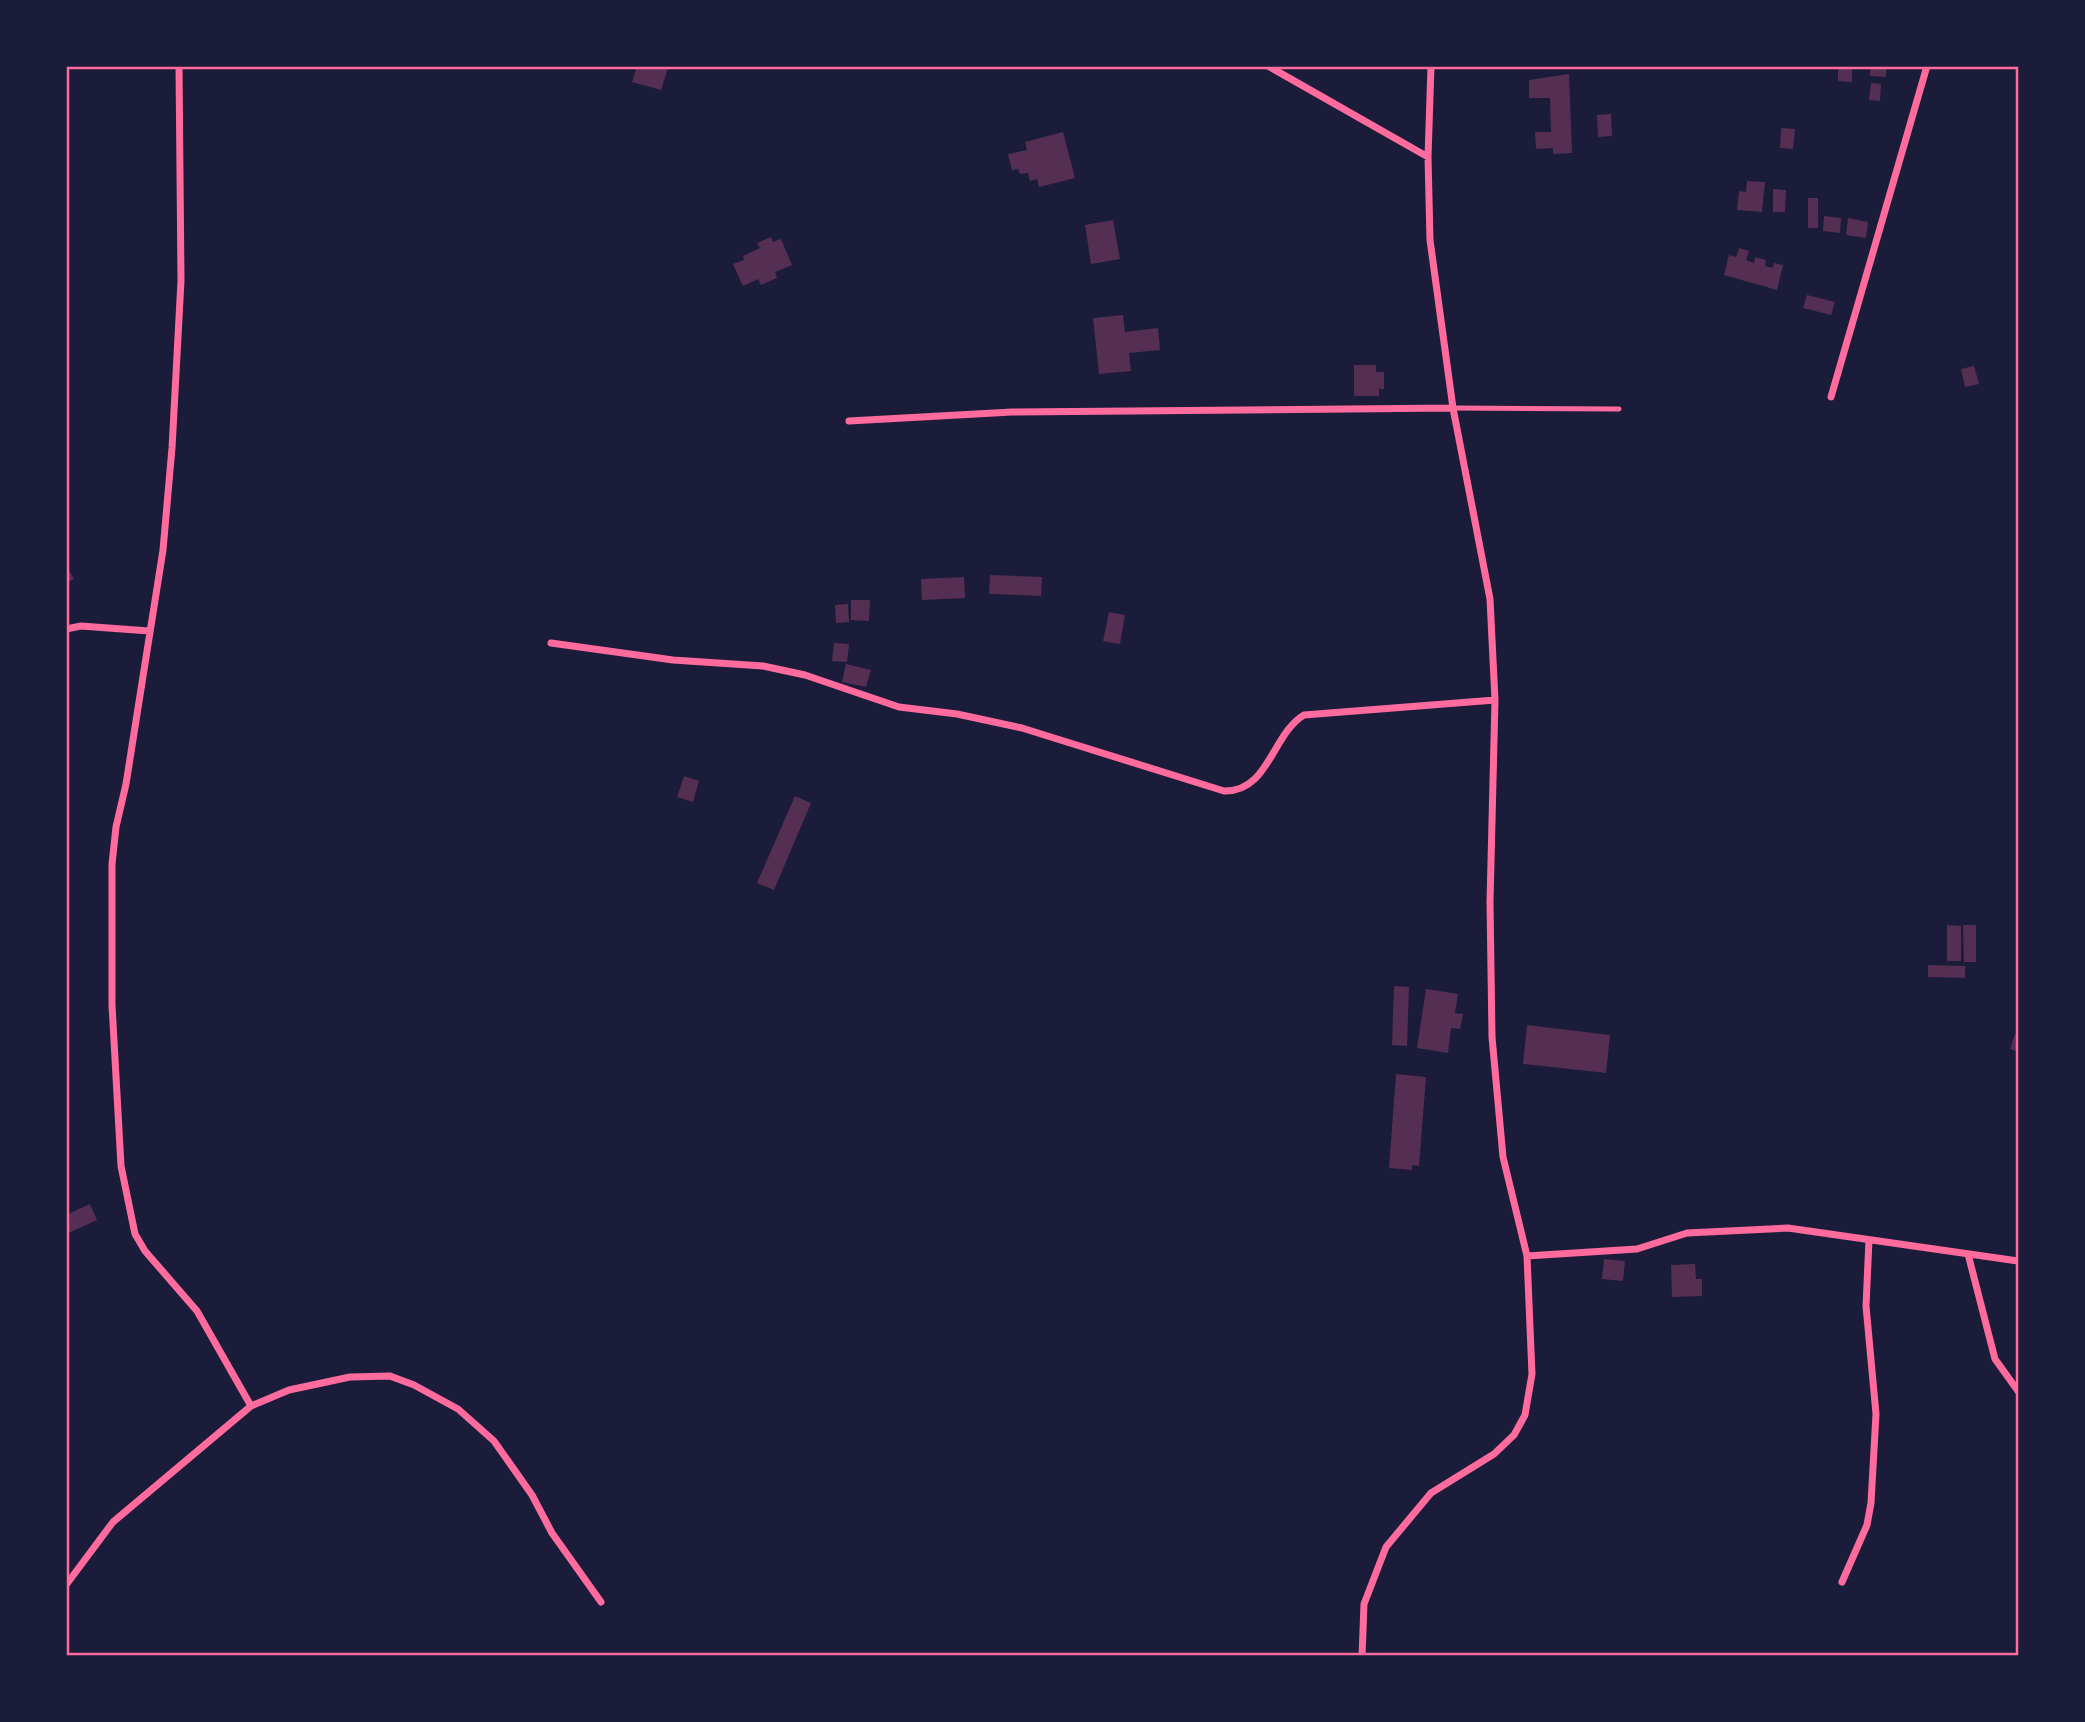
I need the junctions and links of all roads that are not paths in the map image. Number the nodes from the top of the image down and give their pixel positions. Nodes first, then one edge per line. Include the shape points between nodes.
1 (179, 66) edge
2 (1268, 66) edge
3 (1431, 66) edge
4 (1927, 66) edge
5 (1428, 157) junction
6 (1831, 397) dead end
7 (1453, 408) junction
8 (1619, 409) dead end
9 (849, 421) dead end
10 (66, 629) edge
11 (149, 631) junction
12 (551, 643) dead end
13 (1495, 700) junction
14 (1869, 1240) junction
15 (1968, 1254) junction
16 (1527, 1256) junction
17 (2018, 1261) edge
18 (2018, 1391) edge
19 (251, 1406) junction
20 (1842, 1582) dead end
21 (66, 1585) edge
22 (601, 1602) dead end
23 (1362, 1656) edge

1 - 11 street via 180,309 164,538
2 - 5 street
3 - 5 street
4 - 6 street
5 - 7 street via 1430,240
7 - 8 lane
7 - 9 street via 1012,412
7 - 13 street via 1490,599
10 - 11 street
11 - 19 street via 112,864 112,1005 121,1166 135,1234 197,1311
12 - 13 street via 673,660 763,666 805,675 899,706 1022,728 1224,791 1243,790 1254,781 1292,722 1304,715
13 - 16 street via 1492,1037 1503,1157
14 - 15 street
14 - 16 street via 1787,1228 1686,1233 1637,1249
14 - 20 street via 1866,1306 1876,1414 1871,1503 1867,1525
15 - 17 street
15 - 18 street via 1995,1359
16 - 23 street via 1533,1339 1525,1415 1514,1435 1494,1454 1431,1493 1386,1547 1364,1604
19 - 21 street via 113,1522
19 - 22 street via 265,1398 350,1377 390,1376 458,1409 494,1441

